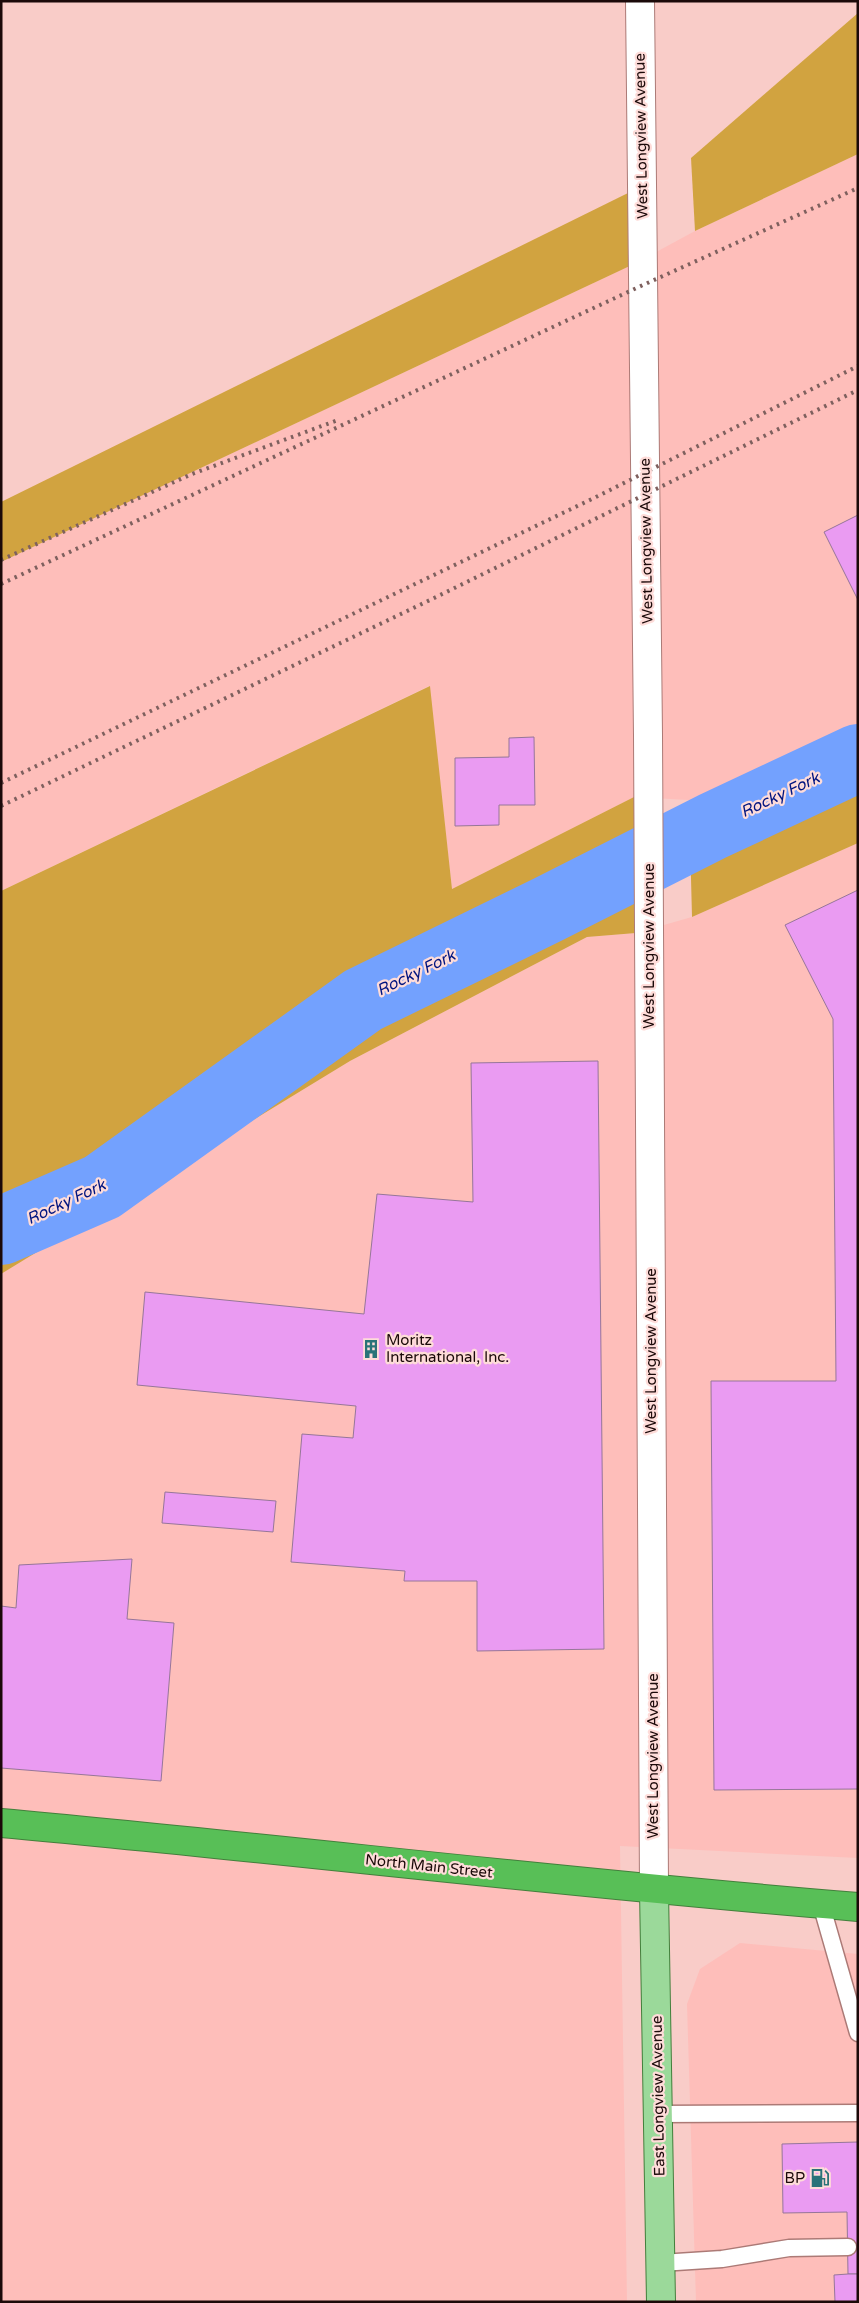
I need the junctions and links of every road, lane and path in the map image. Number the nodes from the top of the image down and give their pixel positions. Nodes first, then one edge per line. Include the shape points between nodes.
1 (640, 1) edge
2 (1, 1823) edge
3 (654, 1890) junction
4 (821, 1904) junction
5 (858, 1907) edge
6 (858, 2033) edge
7 (858, 2113) edge
8 (658, 2114) junction
9 (848, 2247) dead end
10 (661, 2263) junction
11 (662, 2302) edge

1 - 3 street, West Longview Avenue via 648,735
2 - 3 highway, North Main Street
3 - 4 highway, North Main Street
3 - 8 main road, East Longview Avenue
4 - 5 highway, North Main Street
4 - 6 lane
7 - 8 lane
8 - 10 main road, East Longview Avenue
9 - 10 lane via 789,2248 722,2259
10 - 11 main road, East Longview Avenue

